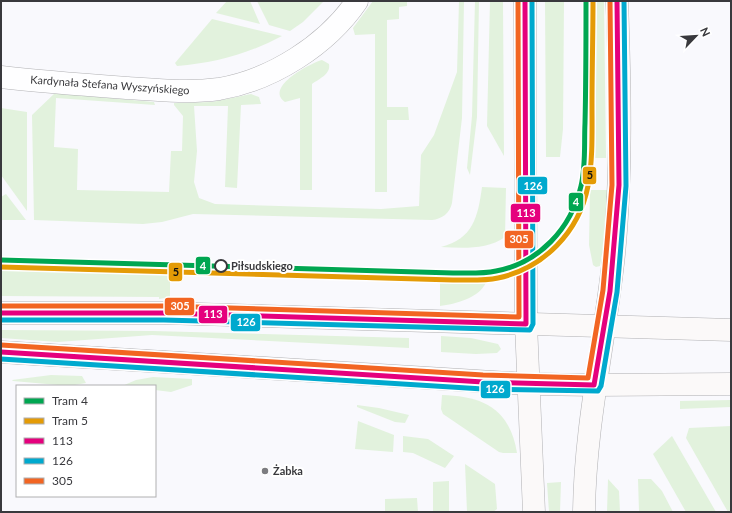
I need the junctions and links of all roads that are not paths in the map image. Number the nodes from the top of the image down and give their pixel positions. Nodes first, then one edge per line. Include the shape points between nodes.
1 (357, 1) edge
2 (525, 1) edge
3 (618, 1) edge
4 (1, 77) edge
5 (1, 313) edge
6 (526, 324) junction
7 (605, 326) junction
8 (731, 330) edge
9 (1, 352) edge
10 (528, 384) junction
11 (731, 384) edge
12 (594, 386) junction
13 (534, 512) edge
14 (584, 512) edge

1 - 4 street, Kardynała Stefana Wyszyńskiego via 339,23 306,52 249,80 220,88 165,90 51,83
2 - 6 main road
3 - 7 main road via 619,185
5 - 6 main road via 164,314
6 - 7 main road
6 - 10 main road
7 - 8 main road
7 - 12 main road
9 - 10 main road
10 - 12 main road
10 - 13 main road
11 - 12 main road
12 - 14 main road via 585,466

